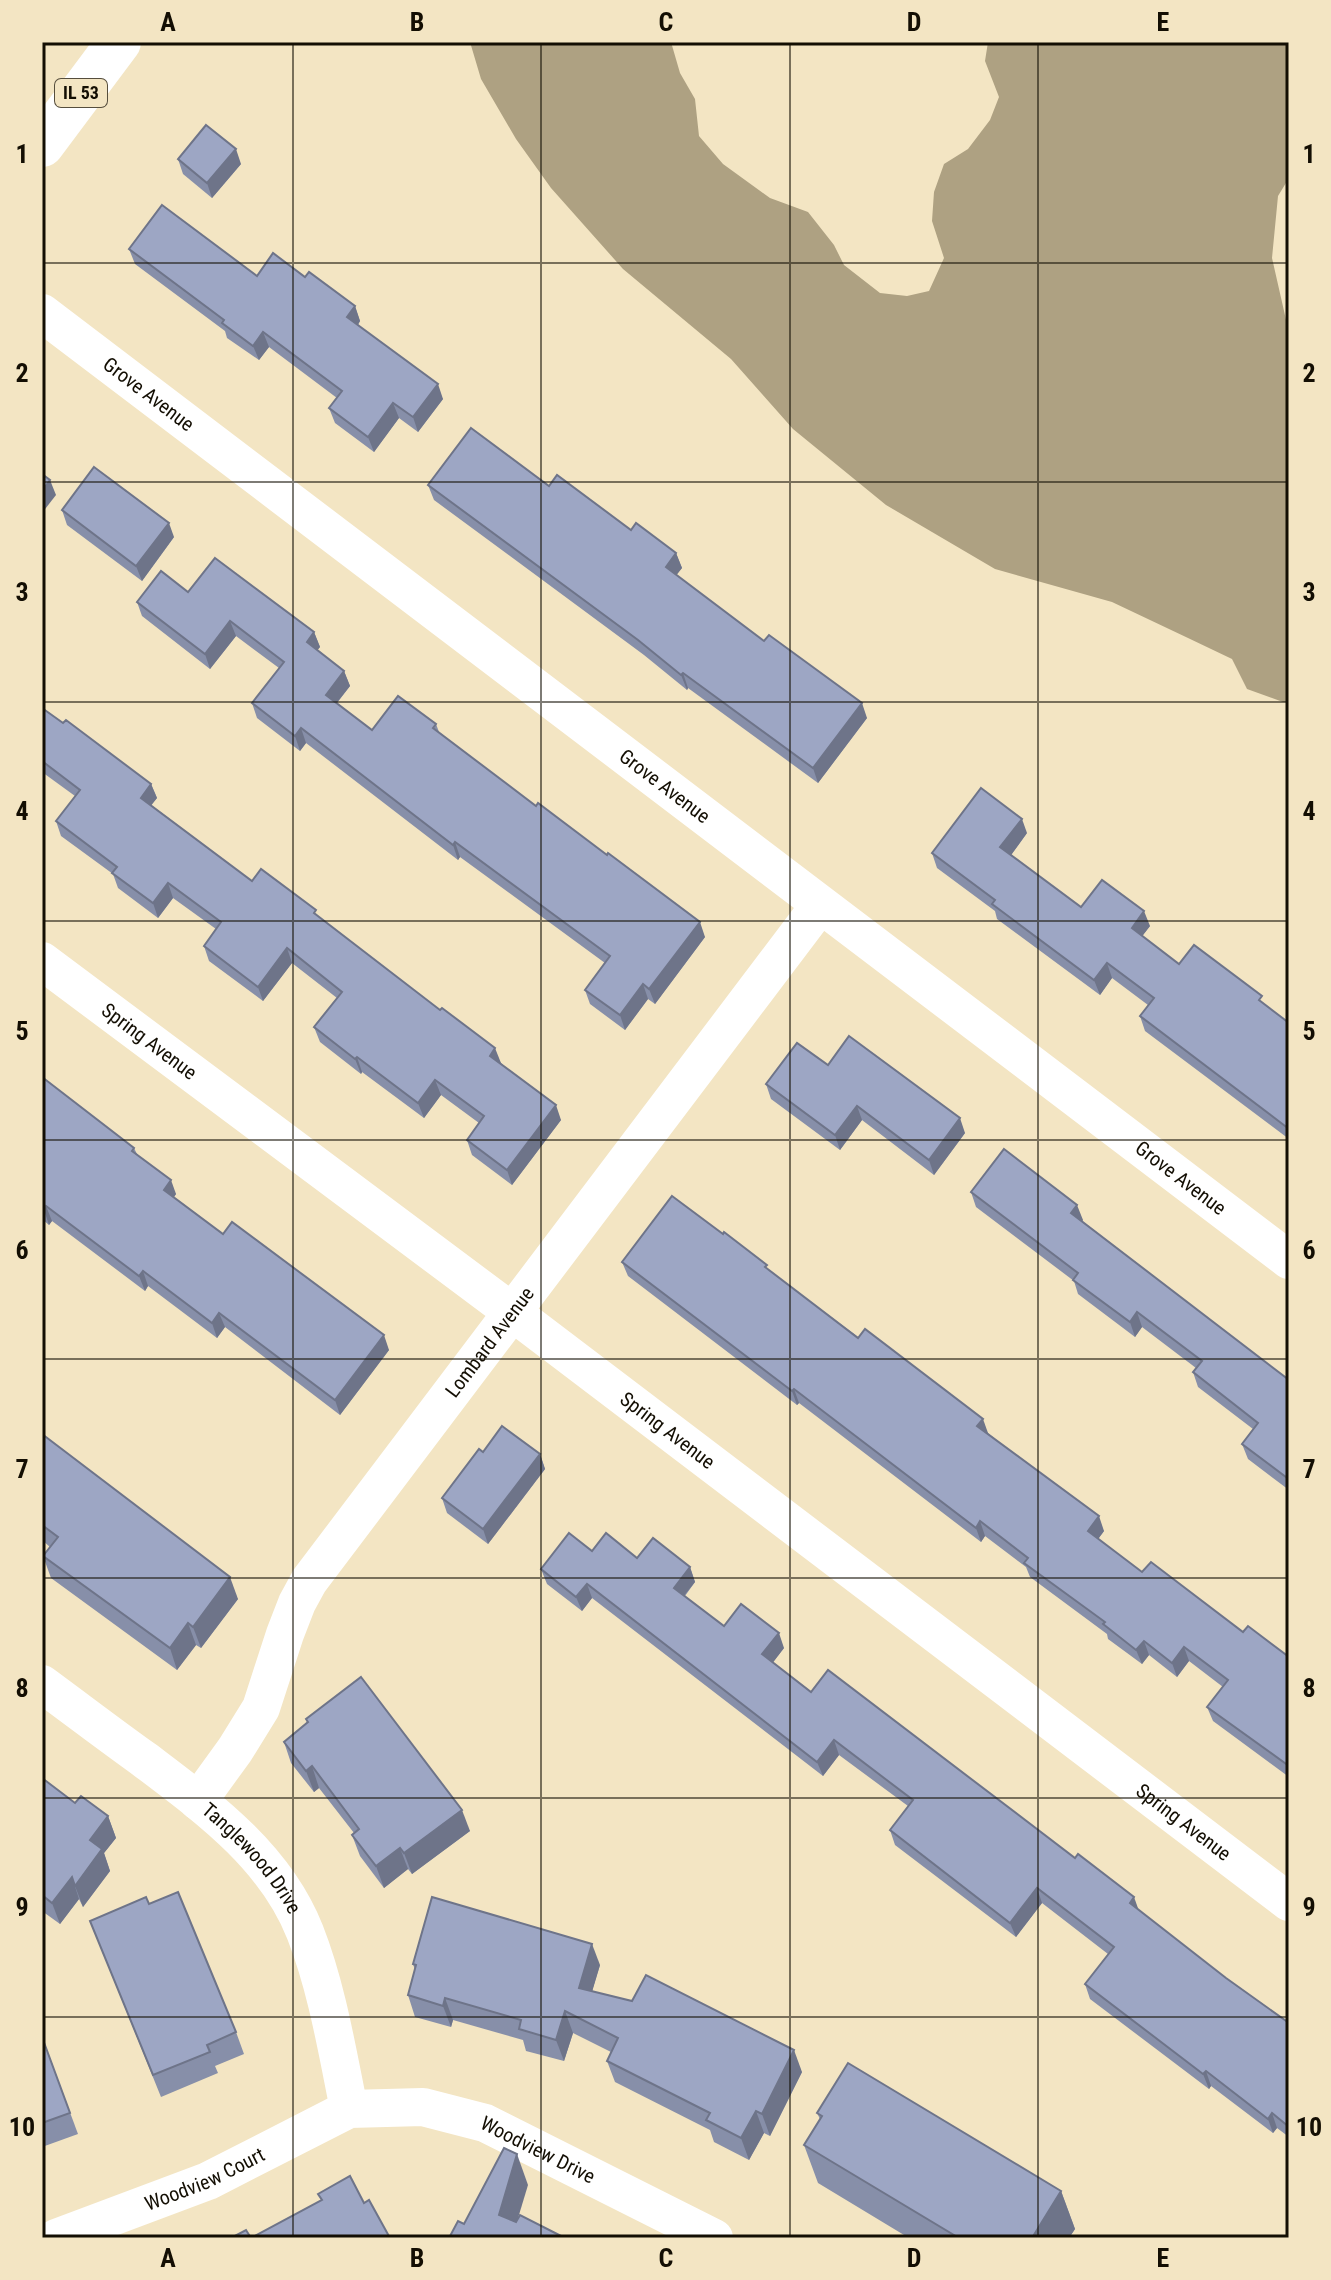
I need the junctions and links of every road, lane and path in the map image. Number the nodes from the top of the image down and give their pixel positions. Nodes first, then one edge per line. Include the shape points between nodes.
1 (119, 42) edge
2 (42, 145) edge
3 (42, 313) edge
4 (820, 905) junction
5 (42, 961) edge
6 (1289, 1260) edge
7 (512, 1312) junction
8 (42, 1684) edge
9 (198, 1801) junction
10 (1289, 1902) edge
11 (349, 2109) junction
12 (56, 2238) edge
13 (714, 2238) edge

1 - 2 main road, IL 53
3 - 4 street, Grove Avenue
4 - 6 street, Grove Avenue
4 - 7 street, Lombard Avenue
5 - 7 street, Spring Avenue
7 - 9 street, Lombard Avenue via 309,1581 261,1708
7 - 10 street, Spring Avenue
8 - 9 street, Tanglewood Drive
9 - 11 street, Tanglewood Drive via 262,1862 304,1930 324,1992
11 - 12 street, Woodview Court via 208,2181
11 - 13 street, Woodview Drive via 423,2107 485,2123

